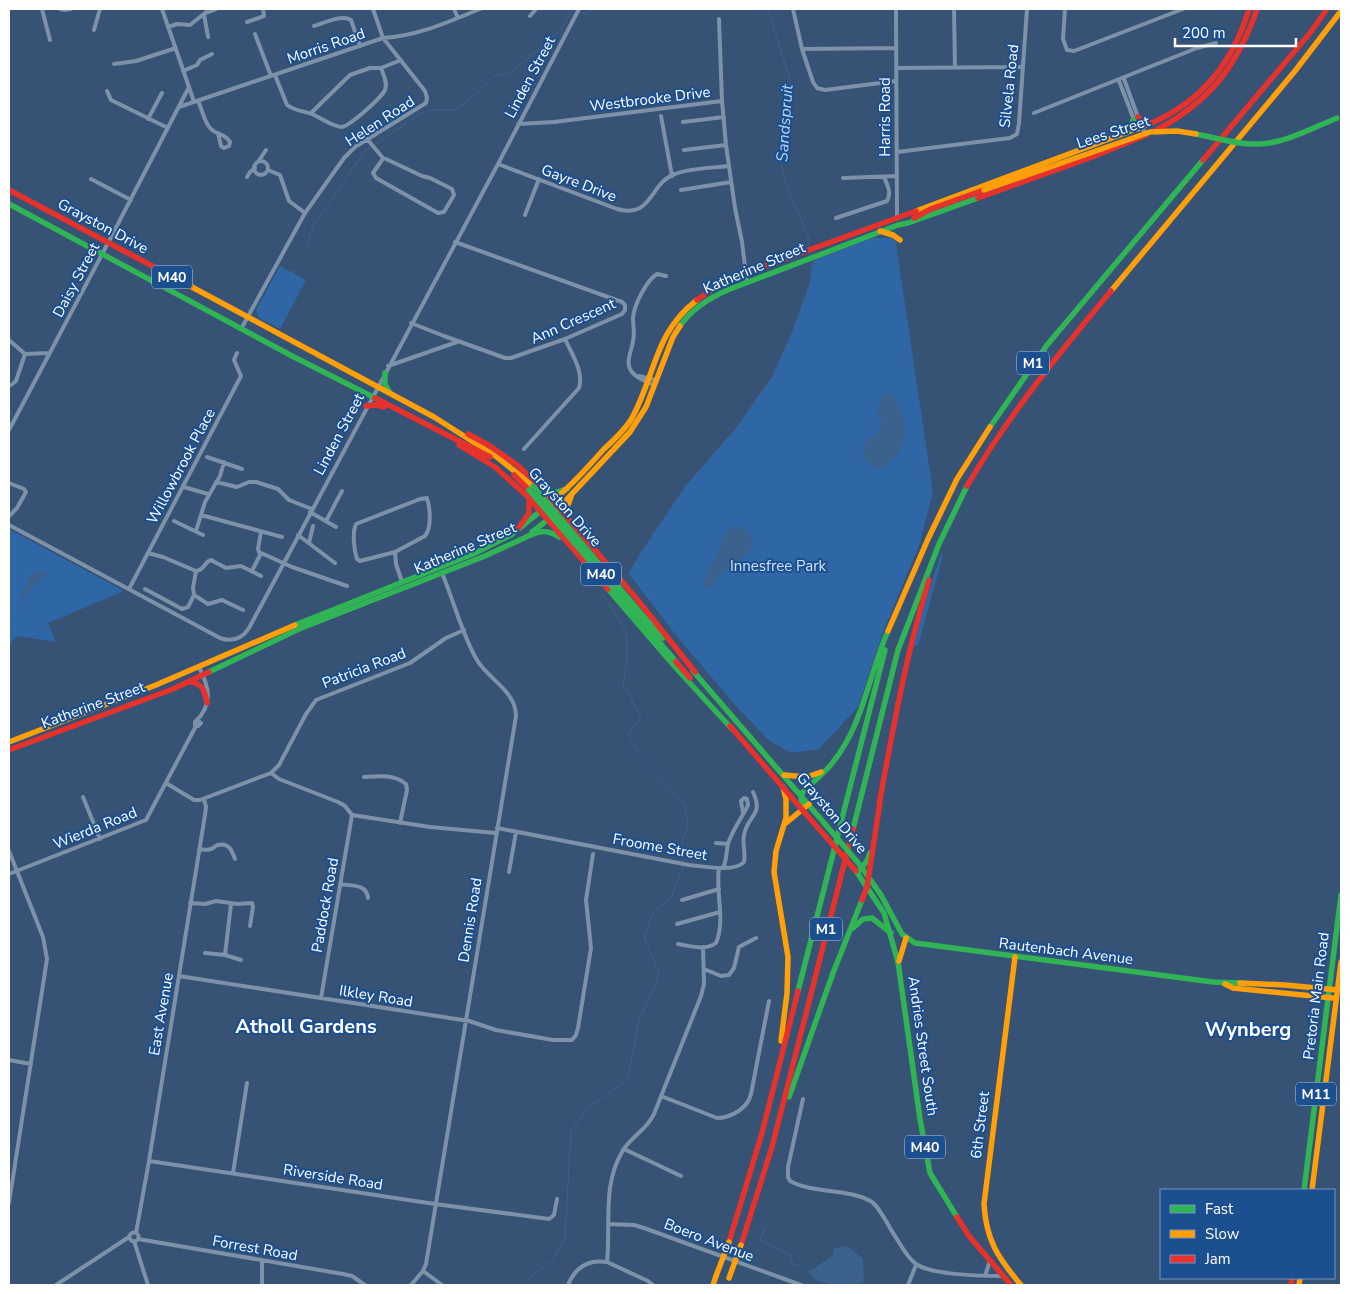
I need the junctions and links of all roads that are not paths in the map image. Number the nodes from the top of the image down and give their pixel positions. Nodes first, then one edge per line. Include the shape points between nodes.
1 (42, 9) edge
2 (60, 9) edge
3 (71, 9) edge
4 (100, 9) edge
5 (162, 9) edge
6 (216, 9) edge
7 (262, 9) edge
8 (373, 9) edge
9 (454, 9) edge
10 (480, 9) edge
11 (536, 9) edge
12 (579, 9) edge
13 (793, 9) edge
14 (896, 9) edge
15 (954, 9) edge
16 (1028, 9) edge
17 (1065, 9) edge
18 (1182, 9) edge
19 (1249, 9) edge
20 (1257, 9) edge
21 (1327, 9) edge
22 (1341, 11) edge
23 (204, 14) junction
24 (530, 16) dead end
25 (458, 18) junction
26 (719, 19) dead end
27 (248, 22) dead end
28 (168, 26) junction
29 (314, 26) dead end
30 (94, 30) dead end
31 (255, 34) dead end
32 (208, 37) dead end
33 (383, 38) junction
34 (50, 40) dead end
35 (1216, 43) dead end
36 (360, 46) junction
37 (176, 48) junction
38 (896, 48) junction
39 (802, 49) junction
40 (212, 54) dead end
41 (401, 60) junction
42 (114, 64) dead end
43 (1023, 67) junction
44 (382, 68) junction
45 (896, 68) junction
46 (955, 68) junction
47 (183, 71) junction
48 (273, 76) junction
49 (1124, 79) junction
50 (1119, 81) junction
51 (896, 82) junction
52 (189, 87) junction
53 (107, 91) dead end
54 (162, 94) dead end
55 (722, 101) junction
56 (196, 102) junction
57 (180, 107) junction
58 (311, 113) junction
59 (1034, 113) dead end
60 (661, 116) dead end
61 (724, 117) junction
62 (1339, 117) edge
63 (148, 118) junction
64 (1136, 119) junction
65 (682, 122) dead end
66 (1153, 122) junction
67 (518, 124) junction
68 (168, 128) junction
69 (1140, 129) junction
70 (218, 133) dead end
71 (1145, 136) junction
72 (1118, 137) junction
73 (368, 141) junction
74 (726, 145) junction
75 (266, 150) dead end
76 (684, 150) dead end
77 (897, 152) junction
78 (384, 159) junction
79 (258, 162) junction
80 (498, 164) junction
81 (729, 166) junction
82 (255, 168) junction
83 (268, 170) junction
84 (672, 176) junction
85 (884, 176) junction
86 (897, 176) junction
87 (247, 177) dead end
88 (843, 178) dead end
89 (90, 179) dead end
90 (539, 179) junction
91 (731, 182) junction
92 (9, 190) edge
93 (681, 190) dead end
94 (131, 200) junction
95 (9, 204) edge
96 (305, 213) junction
97 (525, 215) dead end
98 (896, 217) junction
99 (836, 218) dead end
100 (898, 225) junction
101 (880, 231) junction
102 (900, 240) dead end
103 (455, 242) junction
104 (108, 243) junction
105 (819, 251) junction
106 (102, 254) junction
107 (746, 274) junction
108 (666, 276) dead end
109 (747, 282) junction
110 (248, 316) junction
111 (411, 323) junction
112 (241, 329) junction
113 (444, 336) junction
114 (565, 339) junction
115 (9, 340) edge
116 (458, 341) junction
117 (445, 346) junction
118 (49, 353) junction
119 (237, 353) dead end
120 (25, 354) junction
121 (388, 366) junction
122 (385, 373) junction
123 (646, 379) junction
124 (655, 382) junction
125 (9, 385) edge
126 (377, 387) junction
127 (390, 394) junction
128 (371, 398) junction
129 (366, 406) junction
130 (434, 417) junction
131 (416, 420) junction
132 (9, 430) edge
133 (449, 438) junction
134 (478, 448) junction
135 (524, 449) dead end
136 (207, 457) dead end
137 (224, 462) junction
138 (242, 469) dead end
139 (216, 482) junction
140 (9, 483) edge
141 (540, 486) junction
142 (184, 487) junction
143 (567, 489) junction
144 (342, 491) dead end
145 (208, 494) junction
146 (527, 496) junction
147 (571, 496) junction
148 (553, 501) junction
149 (559, 508) junction
150 (311, 510) junction
151 (540, 512) junction
152 (201, 515) junction
153 (9, 516) edge
154 (548, 520) junction
155 (174, 521) dead end
156 (326, 521) junction
157 (569, 521) junction
158 (9, 525) edge
159 (312, 526) dead end
160 (336, 527) dead end
161 (517, 530) junction
162 (196, 531) junction
163 (261, 532) junction
164 (203, 535) dead end
165 (298, 535) junction
166 (282, 537) dead end
167 (520, 540) junction
168 (309, 542) junction
169 (939, 544) junction
170 (395, 552) junction
171 (148, 553) junction
172 (261, 553) junction
173 (283, 562) junction
174 (335, 564) dead end
175 (588, 566) junction
176 (196, 571) junction
177 (252, 571) junction
178 (442, 573) junction
179 (261, 576) dead end
180 (402, 582) junction
181 (347, 586) dead end
182 (129, 589) junction
183 (145, 589) dead end
184 (194, 595) junction
185 (243, 610) dead end
186 (893, 622) junction
187 (464, 630) junction
188 (199, 667) junction
189 (695, 672) junction
190 (203, 675) junction
191 (189, 682) junction
192 (207, 703) junction
193 (732, 729) junction
194 (9, 743) edge
195 (845, 745) junction
196 (9, 750) edge
197 (272, 773) junction
198 (784, 775) junction
199 (364, 777) dead end
200 (166, 783) junction
201 (783, 788) junction
202 (753, 792) dead end
203 (801, 795) junction
204 (83, 797) dead end
205 (204, 799) junction
206 (880, 802) junction
207 (809, 804) junction
208 (802, 810) junction
209 (743, 813) dead end
210 (352, 815) junction
211 (400, 823) junction
212 (786, 823) junction
213 (497, 828) junction
214 (516, 832) junction
215 (496, 833) junction
216 (100, 839) junction
217 (716, 843) dead end
218 (728, 844) junction
219 (199, 849) junction
220 (9, 851) edge
221 (593, 854) dead end
222 (235, 859) dead end
223 (861, 866) junction
224 (721, 868) junction
225 (16, 871) junction
226 (509, 872) dead end
227 (856, 872) junction
228 (9, 874) edge
229 (869, 877) junction
230 (340, 884) junction
231 (867, 887) junction
232 (719, 889) junction
233 (1341, 895) edge
234 (368, 898) dead end
235 (682, 900) dead end
236 (190, 903) junction
237 (232, 904) junction
238 (720, 912) junction
239 (677, 924) dead end
240 (250, 926) dead end
241 (891, 933) junction
242 (848, 934) junction
243 (756, 938) dead end
244 (906, 938) junction
245 (678, 944) dead end
246 (704, 947) junction
247 (205, 952) dead end
248 (224, 955) junction
249 (1015, 957) junction
250 (241, 960) dead end
251 (898, 962) junction
252 (1341, 962) edge
253 (704, 969) junction
254 (179, 976) junction
255 (1271, 988) junction
256 (1330, 989) junction
257 (1340, 990) edge
258 (321, 998) junction
259 (1329, 998) junction
260 (1339, 999) edge
261 (768, 1000) dead end
262 (465, 1021) junction
263 (9, 1060) edge
264 (31, 1064) junction
265 (247, 1083) dead end
266 (773, 1093) junction
267 (661, 1096) junction
268 (803, 1099) dead end
269 (772, 1146) junction
270 (624, 1149) junction
271 (150, 1161) junction
272 (233, 1173) junction
273 (681, 1176) dead end
274 (1304, 1189) edge
275 (1312, 1189) edge
276 (9, 1195) edge
277 (556, 1198) dead end
278 (9, 1203) edge
279 (435, 1204) junction
280 (609, 1224) junction
281 (136, 1233) junction
282 (129, 1237) junction
283 (136, 1240) junction
284 (262, 1260) junction
285 (990, 1261) junction
286 (607, 1262) junction
287 (916, 1265) junction
288 (423, 1271) junction
289 (985, 1276) junction
290 (1003, 1276) junction
291 (56, 1285) edge
292 (148, 1285) edge
293 (262, 1285) edge
294 (365, 1285) edge
295 (411, 1285) edge
296 (442, 1285) edge
297 (568, 1285) edge
298 (652, 1285) edge
299 (713, 1285) edge
300 (727, 1285) edge
301 (801, 1285) edge
302 (908, 1285) edge
303 (1011, 1285) edge
304 (1021, 1285) edge

1 - 34 street
2 - 3 street
4 - 30 street
5 - 28 street
6 - 23 street
7 - 27 street via 264,16
8 - 33 street, Helen Road
9 - 25 street
10 - 25 street, Morris Road
11 - 24 street
12 - 67 street, Linden Street
13 - 39 street
14 - 38 street, Harris Road
15 - 46 street
16 - 43 street, Silvela Road
17 - 18 street via 1063,44 1070,51
19 - 66 main road, Katherine Street via 1238,43 1215,76 1194,98
20 - 71 main road, Katherine Street via 1236,58 1212,92 1181,117
21 - 186 main road, M1 via 1032,365 958,479
22 - 169 main road, M1 via 1027,394 968,485
23 - 28 street via 190,25
23 - 32 street
25 - 33 street, Morris Road via 417,34
26 - 55 street
28 - 37 street
29 - 36 street via 348,18
31 - 48 street
33 - 36 street, Morris Road
33 - 41 street, Helen Road
35 - 49 street
36 - 48 street, Morris Road
37 - 42 street via 136,61
37 - 47 street
38 - 39 street
38 - 45 street, Harris Road
39 - 51 street via 817,88 825,90
40 - 47 street
41 - 44 street
41 - 73 street, Helen Road via 426,91 426,103
43 - 46 street
43 - 77 street, Silvela Road via 1018,132 1015,136
44 - 58 street via 350,74
44 - 58 street via 386,84 384,91 348,125 338,126
45 - 46 street
45 - 51 street, Harris Road
47 - 52 street
48 - 56 street, Morris Road
48 - 58 street via 287,105
49 - 50 street
49 - 64 street
50 - 59 street
50 - 64 street
51 - 77 street, Harris Road
52 - 56 street
52 - 57 street, Daisy Street
53 - 63 street via 112,100
54 - 63 street
55 - 61 street, Westbrooke Drive
55 - 67 street, Westbrooke Drive
56 - 57 street, Morris Road
56 - 70 street via 209,126
57 - 68 street, Daisy Street
60 - 84 street
61 - 65 street
61 - 74 street, Westbrooke Drive
62 - 100 main road, Lees Street, bridge via 1282,140 1265,143 1174,130 1150,132 931,209
63 - 68 street
64 - 66 main road
64 - 69 street
64 - 72 main road via 1130,129
66 - 69 main road, Katherine Street
67 - 80 street, Linden Street
68 - 94 street, Daisy Street
69 - 71 street
69 - 72 main road, Katherine Street
71 - 100 main road, Katherine Street via 964,204
72 - 98 main road, Katherine Street
73 - 78 street
73 - 96 street, Helen Road via 344,158
74 - 76 street
74 - 81 street, Westbrooke Drive
75 - 79 street
77 - 86 street, Harris Road
78 - 78 street via 452,189 454,195 444,212 438,213 376,178 373,173
79 - 82 street
79 - 83 street via 266,163
80 - 90 street, Gayre Drive
80 - 103 street, Linden Street
81 - 84 street, Gayre Drive
81 - 91 street, Westbrooke Drive
82 - 83 street via 261,174
82 - 87 street
83 - 96 street via 280,175 289,201
84 - 90 street, Gayre Drive via 660,184 644,206 628,211
85 - 86 street
85 - 88 street
85 - 99 street via 889,189 887,201
86 - 98 street, Harris Road
89 - 94 street
90 - 97 street
91 - 93 street
91 - 107 street, Westbrooke Drive
92 - 104 main road, Grayston Drive / M40
94 - 104 street, Daisy Street
95 - 106 main road, Grayston Drive / M40
96 - 110 street, Helen Road
98 - 100 street, Harris Road
98 - 105 main road, Katherine Street
100 - 101 main road, Katherine Street
101 - 102 main road
101 - 105 main road, Katherine Street
103 - 111 street, Linden Street
103 - 114 street, Ann Crescent via 624,303 626,309 622,314
104 - 106 street, Daisy Street
104 - 110 main road, Grayston Drive / M40
105 - 107 main road, Katherine Street via 805,252
105 - 109 main road, Katherine Street via 805,260
106 - 112 main road, Grayston Drive / M40
106 - 118 street, Daisy Street
107 - 109 street, Westbrooke Drive
107 - 123 main road, Katherine Street via 710,291 678,316 661,343
108 - 123 street via 657,274 652,278 634,314 634,340 629,365 632,372
109 - 124 main road, Katherine Street via 707,300 684,320 669,344
110 - 112 street, Helen Road
110 - 126 main road, Grayston Drive / M40
111 - 113 street, Ann Crescent
111 - 121 street, Linden Street
112 - 128 main road, Grayston Drive / M40
113 - 116 street, Ann Crescent
113 - 117 street
114 - 116 street, Ann Crescent via 510,358
114 - 135 street via 578,368 579,388
115 - 120 street
116 - 117 street
117 - 121 street
118 - 120 street
118 - 132 street, Daisy Street
119 - 142 street, Willowbrook Place via 234,360 241,376
120 - 125 street via 16,381
121 - 122 street, Linden Street
122 - 126 street, Linden Street
122 - 127 main road via 385,384
123 - 124 street
123 - 143 main road, Katherine Street via 627,424
124 - 147 main road, Katherine Street via 634,427
126 - 127 main road, Grayston Drive / M40
126 - 128 street, Linden Street
127 - 130 main road, Grayston Drive / M40
128 - 129 street, Linden Street
128 - 131 main road, Grayston Drive / M40
129 - 131 main road via 382,406
129 - 150 street, Linden Street
130 - 134 main road, Grayston Drive / M40
130 - 141 main road via 490,446 518,465
131 - 133 main road, Grayston Drive / M40
133 - 134 main road, Grayston Drive / M40
133 - 146 main road via 495,467
134 - 189 main road, Grayston Drive / M40, bridge via 513,469 533,486
134 - 193 main road, Grayston Drive / M40, bridge via 529,490
136 - 137 street
137 - 138 street
137 - 139 street
139 - 145 street
139 - 150 street via 237,487 256,482 274,488
140 - 153 street via 26,492
141 - 143 main road via 551,492
141 - 148 main road
142 - 145 street
142 - 171 street, Willowbrook Place
143 - 148 main road, Katherine Street
144 - 156 street
145 - 152 street
146 - 151 main road
146 - 161 main road via 530,513
147 - 149 main road, Katherine Street
147 - 157 main road via 566,510
148 - 149 main road
148 - 151 main road, Katherine Street
149 - 154 main road, Katherine Street
149 - 157 main road
150 - 156 street
150 - 165 street, Linden Street
151 - 154 main road
151 - 161 main road, Katherine Street
152 - 162 street
152 - 163 street
154 - 167 main road, Katherine Street
154 - 175 main road
155 - 162 street
156 - 160 street
157 - 189 main road
158 - 182 street, Linden Street
159 - 168 street
161 - 180 main road, Katherine Street via 483,550
162 - 164 street
163 - 166 street
163 - 172 street via 258,549
165 - 168 street
165 - 173 street, Linden Street
167 - 175 main road via 539,531 550,531
167 - 178 main road, Katherine Street
168 - 174 street
169 - 206 main road via 903,675
169 - 269 main road, M1 via 898,650
170 - 170 street via 428,532 427,499 356,524 355,552 358,560
170 - 180 street
171 - 176 street
171 - 182 street, Willowbrook Place
172 - 173 street
172 - 177 street
173 - 181 street
173 - 182 street, Linden Street via 245,633 233,640 220,638
175 - 193 main road
176 - 177 street via 202,570 210,560 226,568 239,566
176 - 184 street
177 - 179 street
178 - 187 street, Dennis Road
178 - 190 main road, Katherine Street via 299,629
180 - 188 main road, Katherine Street
183 - 184 street via 182,609 188,607
184 - 185 street via 208,604 222,600
186 - 195 main road
186 - 266 main road, M1
187 - 197 street, Patricia Road via 446,638 410,663 316,700
187 - 213 street, Dennis Road via 477,661 511,698 515,708
188 - 190 street
188 - 194 main road, Katherine Street
189 - 198 main road, Grayston Drive / M40
190 - 191 main road, Katherine Street
190 - 192 street via 209,696
191 - 192 main road via 201,685
191 - 196 main road, Katherine Street
192 - 200 street, Wierda Road via 200,725 196,726
193 - 201 main road, Grayston Drive / M40
195 - 198 main road via 827,766 813,776
195 - 203 main road via 833,763
197 - 205 street
197 - 210 street via 279,779 342,804
198 - 203 main road, Grayston Drive / M40
199 - 211 street via 384,776 400,779 406,784
200 - 205 street via 194,800
200 - 216 street, Wierda Road via 146,820
201 - 208 main road, Grayston Drive / M40
201 - 212 main road via 787,804
202 - 224 street, Froome Street via 758,805 744,833 744,862 737,867
203 - 207 main road, Grayston Drive / M40
203 - 208 main road
204 - 216 street
205 - 219 street, East Avenue via 206,810
206 - 223 main road via 872,848 869,858
206 - 229 main road
207 - 208 main road
207 - 223 main road, Grayston Drive / M40, bridge
208 - 212 main road
208 - 227 main road, Grayston Drive / M40, bridge
209 - 218 street
210 - 211 street
210 - 230 street, Paddock Road
211 - 215 street
212 - 266 main road via 776,852 774,871 787,948 788,990
213 - 214 street, Froome Street
213 - 215 street, Dennis Road
214 - 224 street, Froome Street via 664,861
214 - 226 street
215 - 262 street, Dennis Road
216 - 225 street, Wierda Road
217 - 218 street
218 - 224 street via 726,862
219 - 222 street via 210,850 223,844 230,846
219 - 236 street, East Avenue
220 - 225 street
221 - 262 street, Ilkley Road via 586,895 590,953 574,1039 553,1040
223 - 227 main road
223 - 229 main road, Grayston Drive / M40
224 - 232 street
225 - 228 street, Wierda Road
225 - 264 street via 47,950
227 - 231 main road, Grayston Drive / M40
229 - 231 main road
229 - 244 main road, Grayston Drive / M40
230 - 234 street via 364,889
230 - 258 street, Paddock Road
231 - 241 main road, Grayston Drive / M40 via 879,904
231 - 242 main road
232 - 235 street
232 - 238 street
233 - 256 main road, Pretoria Main Road / M11
236 - 237 street via 216,901
236 - 254 street, East Avenue
237 - 240 street via 252,903
237 - 248 street
238 - 239 street
238 - 246 street via 717,942
241 - 242 main road via 879,920 870,917 859,921
241 - 251 main road, Andries Street South / M40
242 - 269 main road
243 - 253 street via 739,947 729,975 721,976
244 - 249 main road, Rautenbach Avenue via 926,946
244 - 251 main road
245 - 246 street
246 - 253 street
247 - 248 street
248 - 250 street
249 - 255 main road, Rautenbach Avenue via 1223,983 1233,988
249 - 304 main road, 6th Street via 983,1208 990,1245
251 - 285 main road, Andries Street South / M40 via 930,1173 963,1227
252 - 257 main road, Pretoria Main Road / M11
253 - 267 street via 701,996
254 - 258 street, Ilkley Road
254 - 271 street, East Avenue
255 - 256 main road
255 - 259 main road
256 - 257 main road
256 - 259 main road, Pretoria Main Road / M11
257 - 260 main road, Pretoria Main Road / M11
258 - 262 street, Ilkley Road
259 - 260 main road
259 - 274 main road, Pretoria Main Road / M11
260 - 275 main road, Pretoria Main Road / M11
261 - 267 street via 750,1098 744,1107 717,1118
262 - 279 street, Dennis Road
263 - 264 street
264 - 276 street
265 - 272 street
266 - 299 main road, M1, bridge via 746,1191
267 - 270 street via 650,1122
268 - 287 street via 788,1167 789,1179 873,1203
269 - 300 main road, M1, bridge
270 - 273 street
270 - 280 street via 610,1182
271 - 272 street, Riverside Road
271 - 281 street, East Avenue
272 - 279 street, Riverside Road
276 - 278 street
277 - 279 street, Riverside Road via 551,1219
279 - 288 street, Dennis Road
280 - 286 street
280 - 301 street, Boero Avenue via 644,1228
281 - 282 street
281 - 283 street
282 - 283 street
282 - 291 street
283 - 284 street, Forrest Road
283 - 292 street
284 - 293 street
284 - 294 street, Forrest Road via 350,1275
285 - 289 street
285 - 290 main road, Andries Street South / M40
286 - 297 street via 578,1269
286 - 298 street
287 - 289 street via 930,1270
287 - 302 street
288 - 295 street
288 - 296 street
289 - 290 street
290 - 303 main road, Andries Street South / M40

